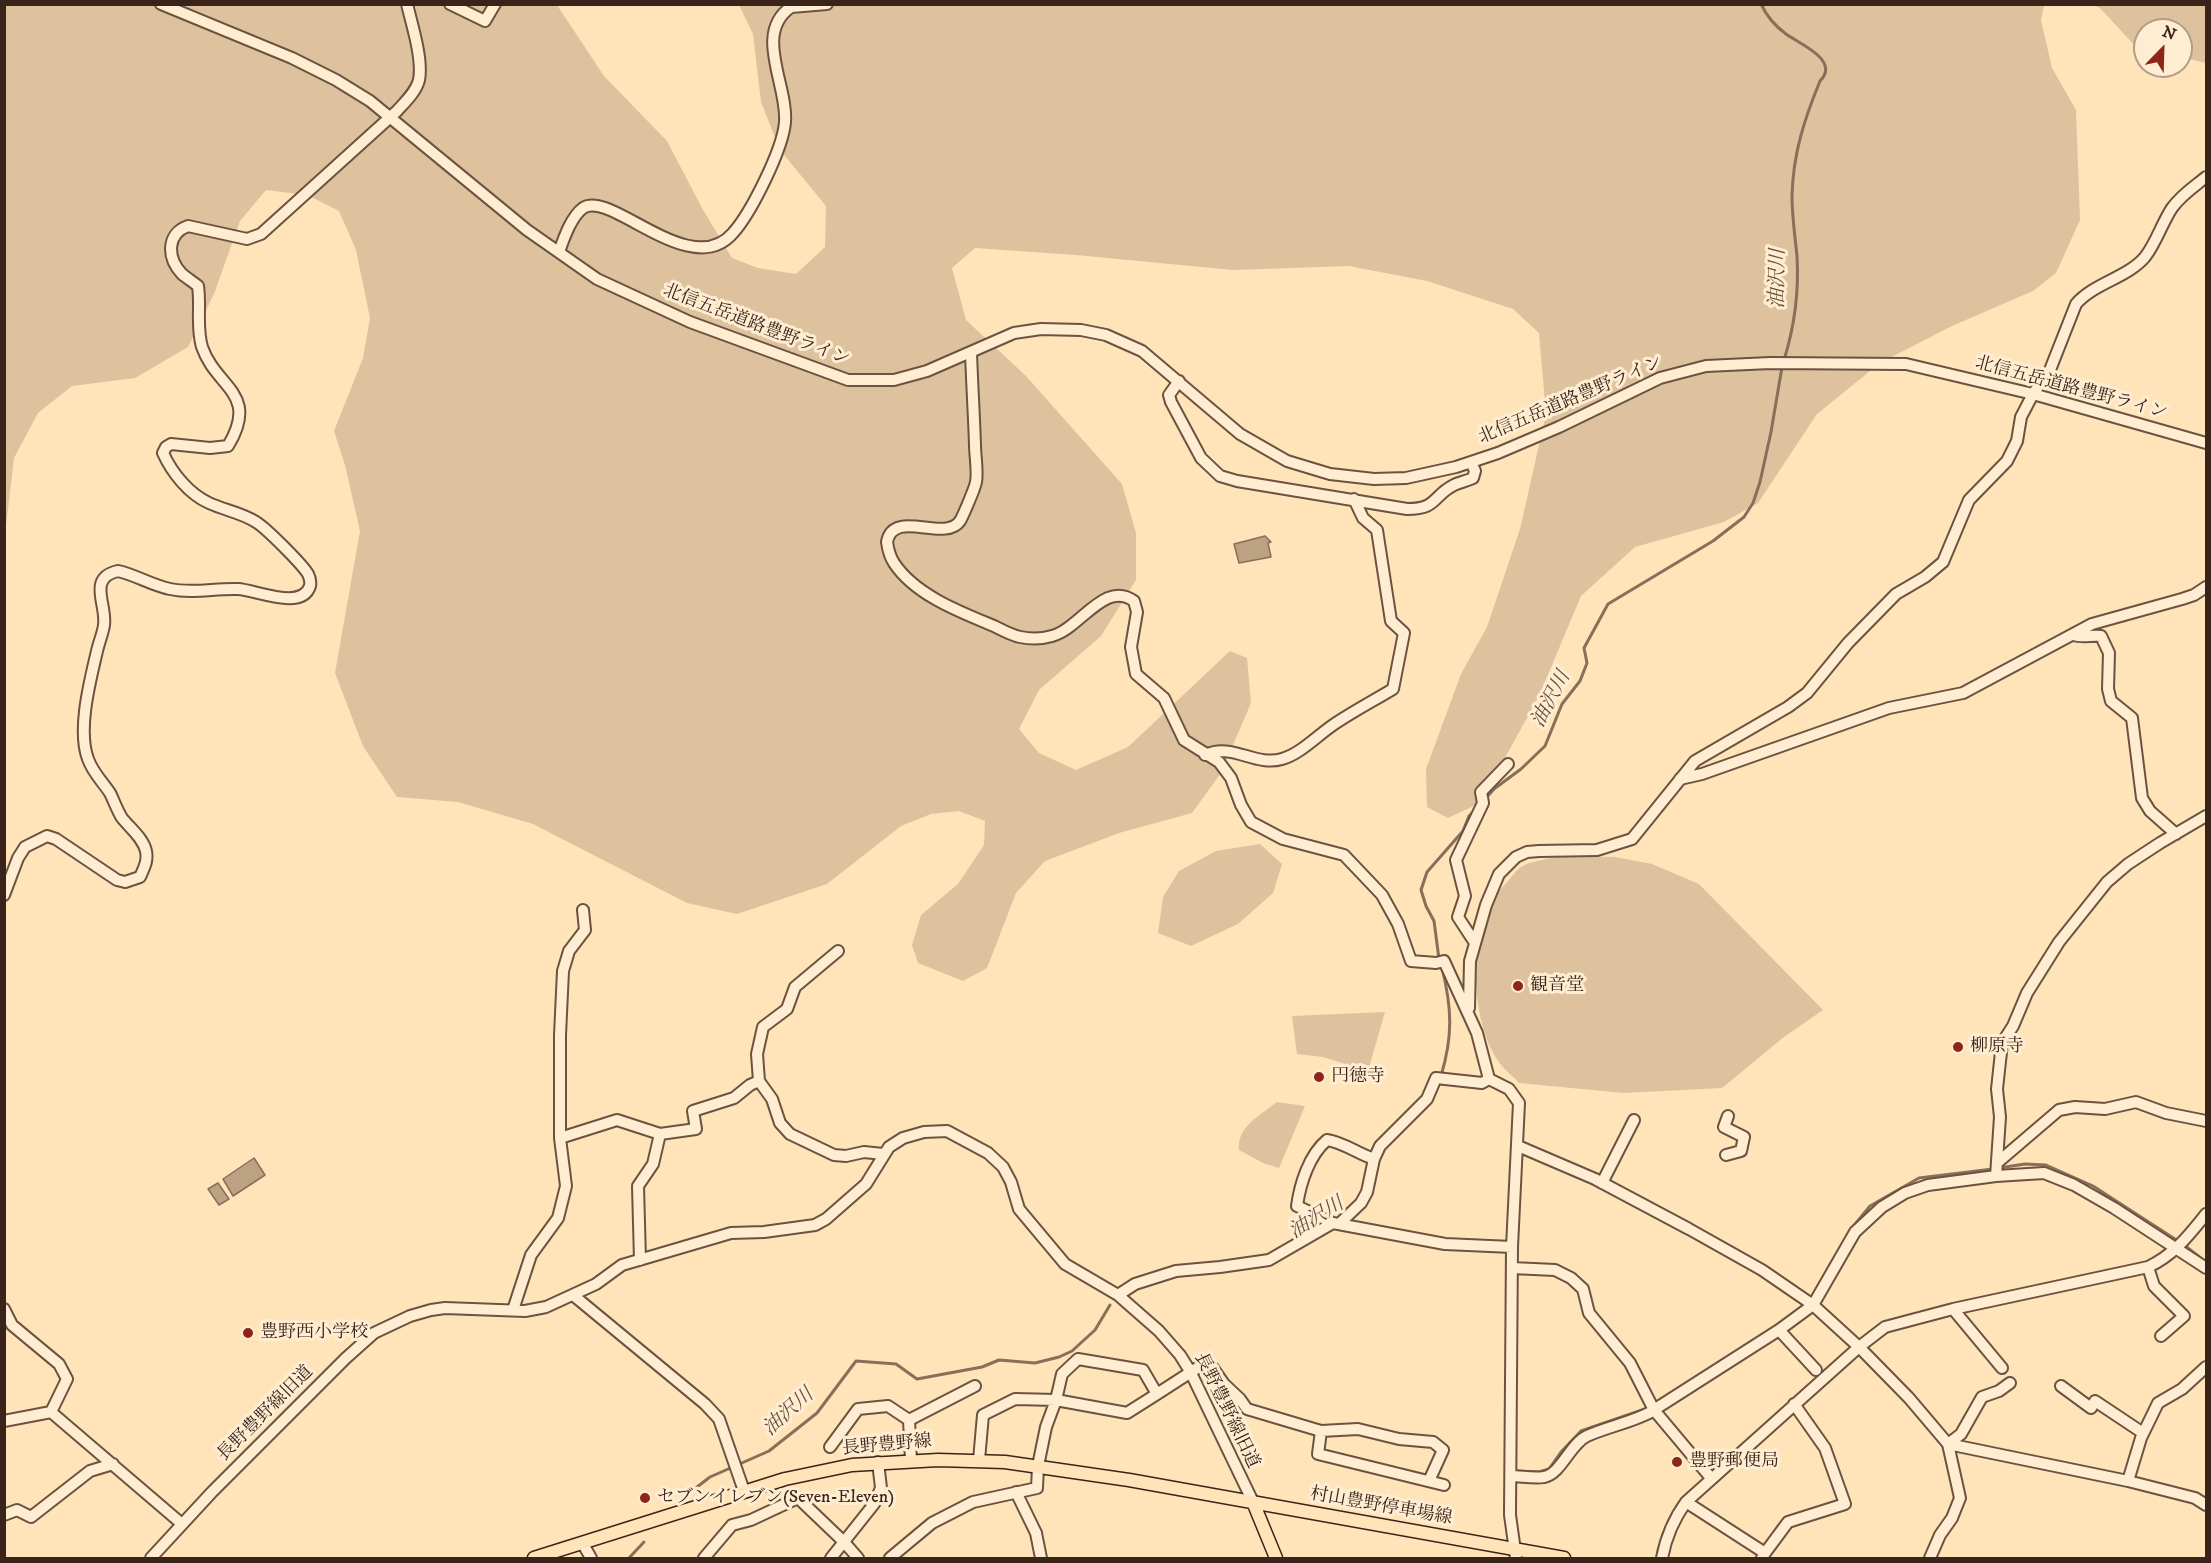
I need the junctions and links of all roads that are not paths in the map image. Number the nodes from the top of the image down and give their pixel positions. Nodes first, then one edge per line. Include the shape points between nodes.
1 (161, 4) edge
2 (407, 4) edge
3 (450, 4) edge
4 (495, 4) edge
5 (827, 4) edge
6 (390, 117) junction
7 (2206, 177) edge
8 (559, 252) junction
9 (971, 352) junction
10 (1179, 381) junction
11 (2033, 394) junction
12 (2206, 443) edge
13 (1471, 462) junction
14 (1354, 499) junction
15 (2206, 587) edge
16 (2074, 634) junction
17 (1205, 755) junction
18 (1508, 764) dead end
19 (1680, 779) junction
20 (2206, 816) edge
21 (2176, 834) junction
22 (4, 895) edge
23 (583, 910) dead end
24 (1475, 943) junction
25 (838, 951) dead end
26 (1468, 1010) junction
27 (1489, 1079) junction
28 (759, 1082) junction
29 (1728, 1116) dead end
30 (1634, 1120) dead end
31 (2206, 1121) edge
32 (660, 1134) junction
33 (560, 1138) junction
34 (1518, 1146) junction
35 (883, 1154) junction
36 (1726, 1155) dead end
37 (1374, 1159) junction
38 (1997, 1163) junction
39 (1996, 1176) junction
40 (1602, 1183) junction
41 (2206, 1214) edge
42 (1338, 1224) junction
43 (1512, 1247) junction
44 (2177, 1249) junction
45 (640, 1260) junction
46 (2148, 1267) junction
47 (1512, 1268) junction
48 (2206, 1268) edge
49 (1118, 1295) junction
50 (573, 1296) junction
51 (1813, 1305) junction
52 (4, 1309) edge
53 (1953, 1309) junction
54 (513, 1310) junction
55 (1779, 1330) junction
56 (2161, 1336) dead end
57 (1859, 1347) junction
58 (2206, 1367) edge
59 (2002, 1368) dead end
60 (1816, 1370) dead end
61 (1190, 1371) junction
62 (2010, 1383) dead end
63 (975, 1386) dead end
64 (2061, 1386) dead end
65 (1157, 1395) junction
66 (1056, 1400) junction
67 (1794, 1404) junction
68 (1654, 1410) junction
69 (51, 1412) junction
70 (909, 1420) junction
71 (4, 1421) edge
72 (1322, 1431) junction
73 (2143, 1433) junction
74 (1948, 1444) junction
75 (830, 1447) dead end
76 (910, 1460) junction
77 (979, 1460) junction
78 (878, 1462) junction
79 (113, 1464) junction
80 (1038, 1466) junction
81 (1511, 1476) junction
82 (1711, 1478) junction
83 (1429, 1481) junction
84 (2128, 1481) junction
85 (1444, 1485) dead end
86 (744, 1491) junction
87 (1016, 1492) junction
88 (1253, 1502) junction
89 (1686, 1502) junction
90 (2206, 1505) edge
91 (4, 1515) edge
92 (182, 1524) junction
93 (844, 1542) junction
94 (584, 1544) junction
95 (1514, 1554) edge
96 (1764, 1556) edge
97 (151, 1558) edge
98 (534, 1558) edge
99 (591, 1558) edge
100 (704, 1558) edge
101 (831, 1558) edge
102 (858, 1558) edge
103 (890, 1558) edge
104 (1041, 1558) edge
105 (1276, 1558) edge
106 (1564, 1558) edge
107 (1662, 1558) edge
108 (1929, 1558) edge

1 - 6 street, 北信五岳道路豊野ライン via 292,58 344,85
2 - 6 street via 419,80 414,92
3 - 4 street via 485,21
5 - 8 street via 791,7 777,20 774,50 785,124 752,205 725,241 710,248 692,246 611,211 588,206 571,225
6 - 8 street, 北信五岳道路豊野ライン
6 - 22 street via 261,234 247,239 188,226 175,234 170,249 172,258 181,273 198,286 205,355 232,390 240,413 228,446 171,444 164,453 182,483 199,498 256,522 307,572 311,582 304,595 291,599 241,590 175,590 117,571 102,580 104,626 84,724 86,750 92,770 143,844 147,862 140,877 125,882 56,839 46,837 25,847
7 - 11 street via 2172,208 2144,257 2076,304 2050,370
8 - 9 street, 北信五岳道路豊野ライン via 597,279 690,322 848,380 894,380 927,372
9 - 10 street, 北信五岳道路豊野ライン via 1014,333 1081,330 1106,335 1142,351
9 - 17 street via 976,482 956,525 892,530 887,542 894,563 925,592 962,613 1018,636 1053,636 1074,625 1109,596 1129,597 1137,607 1131,647 1136,674 1164,698 1184,740
10 - 13 street, 北信五岳道路豊野ライン via 1240,435 1287,461 1330,474 1406,478
10 - 14 street via 1169,395 1171,402 1201,458 1220,476
11 - 12 street, 北信五岳道路豊野ライン
11 - 13 street, 北信五岳道路豊野ライン via 1906,364 1706,366 1660,378 1559,427
11 - 19 street via 2007,461 1969,500 1943,562 1896,594 1807,693 1695,761
13 - 14 street via 1473,478 1454,485 1434,504 1421,509
14 - 17 street via 1363,518 1377,530 1391,621 1404,633 1393,689 1284,759 1270,761 1228,750
15 - 16 street via 2182,600 2092,624
16 - 19 street via 1963,693 1890,708
16 - 21 street via 2101,636 2109,653 2110,701 2132,718 2142,798 2150,811
17 - 26 street via 1219,762 1231,778 1251,822 1283,839 1344,855 1382,895 1411,961 1440,962
18 - 24 street via 1482,798 1456,860 1465,896 1458,917
19 - 24 street via 1632,839 1597,850 1527,852 1516,857 1499,874
20 - 21 street
21 - 38 street via 2107,882 2059,942 2027,993 2002,1043 1997,1089
23 - 33 street via 585,930 569,951 563,971
24 - 26 street via 1470,961
25 - 28 street via 795,987 787,1009 763,1027 757,1054
26 - 27 street
27 - 34 street via 1509,1089 1519,1103
27 - 37 street via 1482,1083 1440,1078 1426,1099 1380,1146
28 - 32 street via 734,1098 693,1111 696,1129
28 - 35 street via 790,1134 834,1155
29 - 36 street via 1724,1127 1744,1137 1741,1150
30 - 40 street
31 - 38 street via 2136,1102 2105,1109 2059,1110
32 - 33 street via 617,1120
32 - 45 street via 653,1164 638,1186
33 - 54 street via 566,1186 558,1218 531,1255
34 - 40 street
34 - 43 street
35 - 45 street, 長野豊野線旧道 via 866,1184 815,1226 731,1233
35 - 49 street, 長野豊野線旧道 via 903,1138 947,1131 988,1153 1003,1167 1019,1209 1065,1264
37 - 42 street via 1364,1198
37 - 42 street via 1327,1140 1312,1160 1297,1206
38 - 39 street
39 - 44 street via 2044,1173 2074,1185
39 - 51 street via 1928,1185 1882,1207 1855,1232
40 - 51 street via 1762,1270
41 - 44 street
42 - 43 street via 1444,1244
42 - 49 street via 1269,1260 1176,1270 1135,1284
43 - 47 street
44 - 46 street
44 - 48 street
45 - 50 street, 長野豊野線旧道 via 622,1265
46 - 53 street
46 - 56 street via 2154,1286 2184,1316
47 - 68 street via 1555,1270 1582,1289 1589,1313 1630,1363
47 - 81 street
49 - 61 street, 長野豊野線旧道 via 1159,1331
50 - 54 street, 長野豊野線旧道 via 546,1307
50 - 86 street via 719,1419
51 - 55 street
51 - 57 street
52 - 69 street via 12,1325 59,1364 67,1379
53 - 57 street via 1885,1328
53 - 59 street
54 - 92 street, 長野豊野線旧道 via 431,1310 374,1333
55 - 60 street
55 - 68 street
57 - 67 street
57 - 74 street
58 - 73 street via 2158,1404
61 - 65 street
61 - 72 street via 1208,1362 1247,1409
61 - 88 street, 長野豊野線旧道
62 - 74 street via 1982,1396 1961,1434
63 - 70 street
64 - 73 street via 2091,1408 2095,1401
65 - 66 street via 1127,1413
65 - 66 street via 1143,1370 1078,1359 1062,1374
66 - 77 street via 1015,1399 983,1415
66 - 80 street
67 - 82 street
67 - 96 street via 1825,1448 1845,1504 1788,1522
68 - 81 street via 1586,1437 1552,1474 1543,1478
68 - 82 street
69 - 71 street
69 - 79 street
70 - 75 street via 888,1406 858,1409
70 - 76 street
72 - 83 street via 1318,1454
72 - 83 street via 1358,1430 1433,1442 1443,1450
73 - 84 street
74 - 84 street
74 - 108 street via 1960,1498
76 - 77 main road, 長野豊野線
76 - 78 main road, 長野豊野線
77 - 80 main road, 長野豊野線
78 - 86 main road, 長野豊野線 via 785,1479
78 - 93 street via 881,1488 874,1504
79 - 91 street via 90,1471 31,1517 17,1510
79 - 92 street
80 - 87 street via 1037,1488
80 - 88 main road, 長野豊野線
81 - 95 street
82 - 89 street
83 - 85 street
84 - 90 street via 2195,1498
86 - 94 main road, 長野豊野線
87 - 103 street via 973,1502 932,1523
87 - 104 street via 1036,1533
88 - 95 main road, 村山豊野停車場線
88 - 105 main road
89 - 96 street
89 - 107 street via 1668,1532
92 - 97 street, 長野豊野線旧道
93 - 100 street via 798,1498 732,1525
93 - 101 street
93 - 102 street
94 - 98 main road, 長野豊野線
94 - 99 street
95 - 106 main road, 村山豊野停車場線

